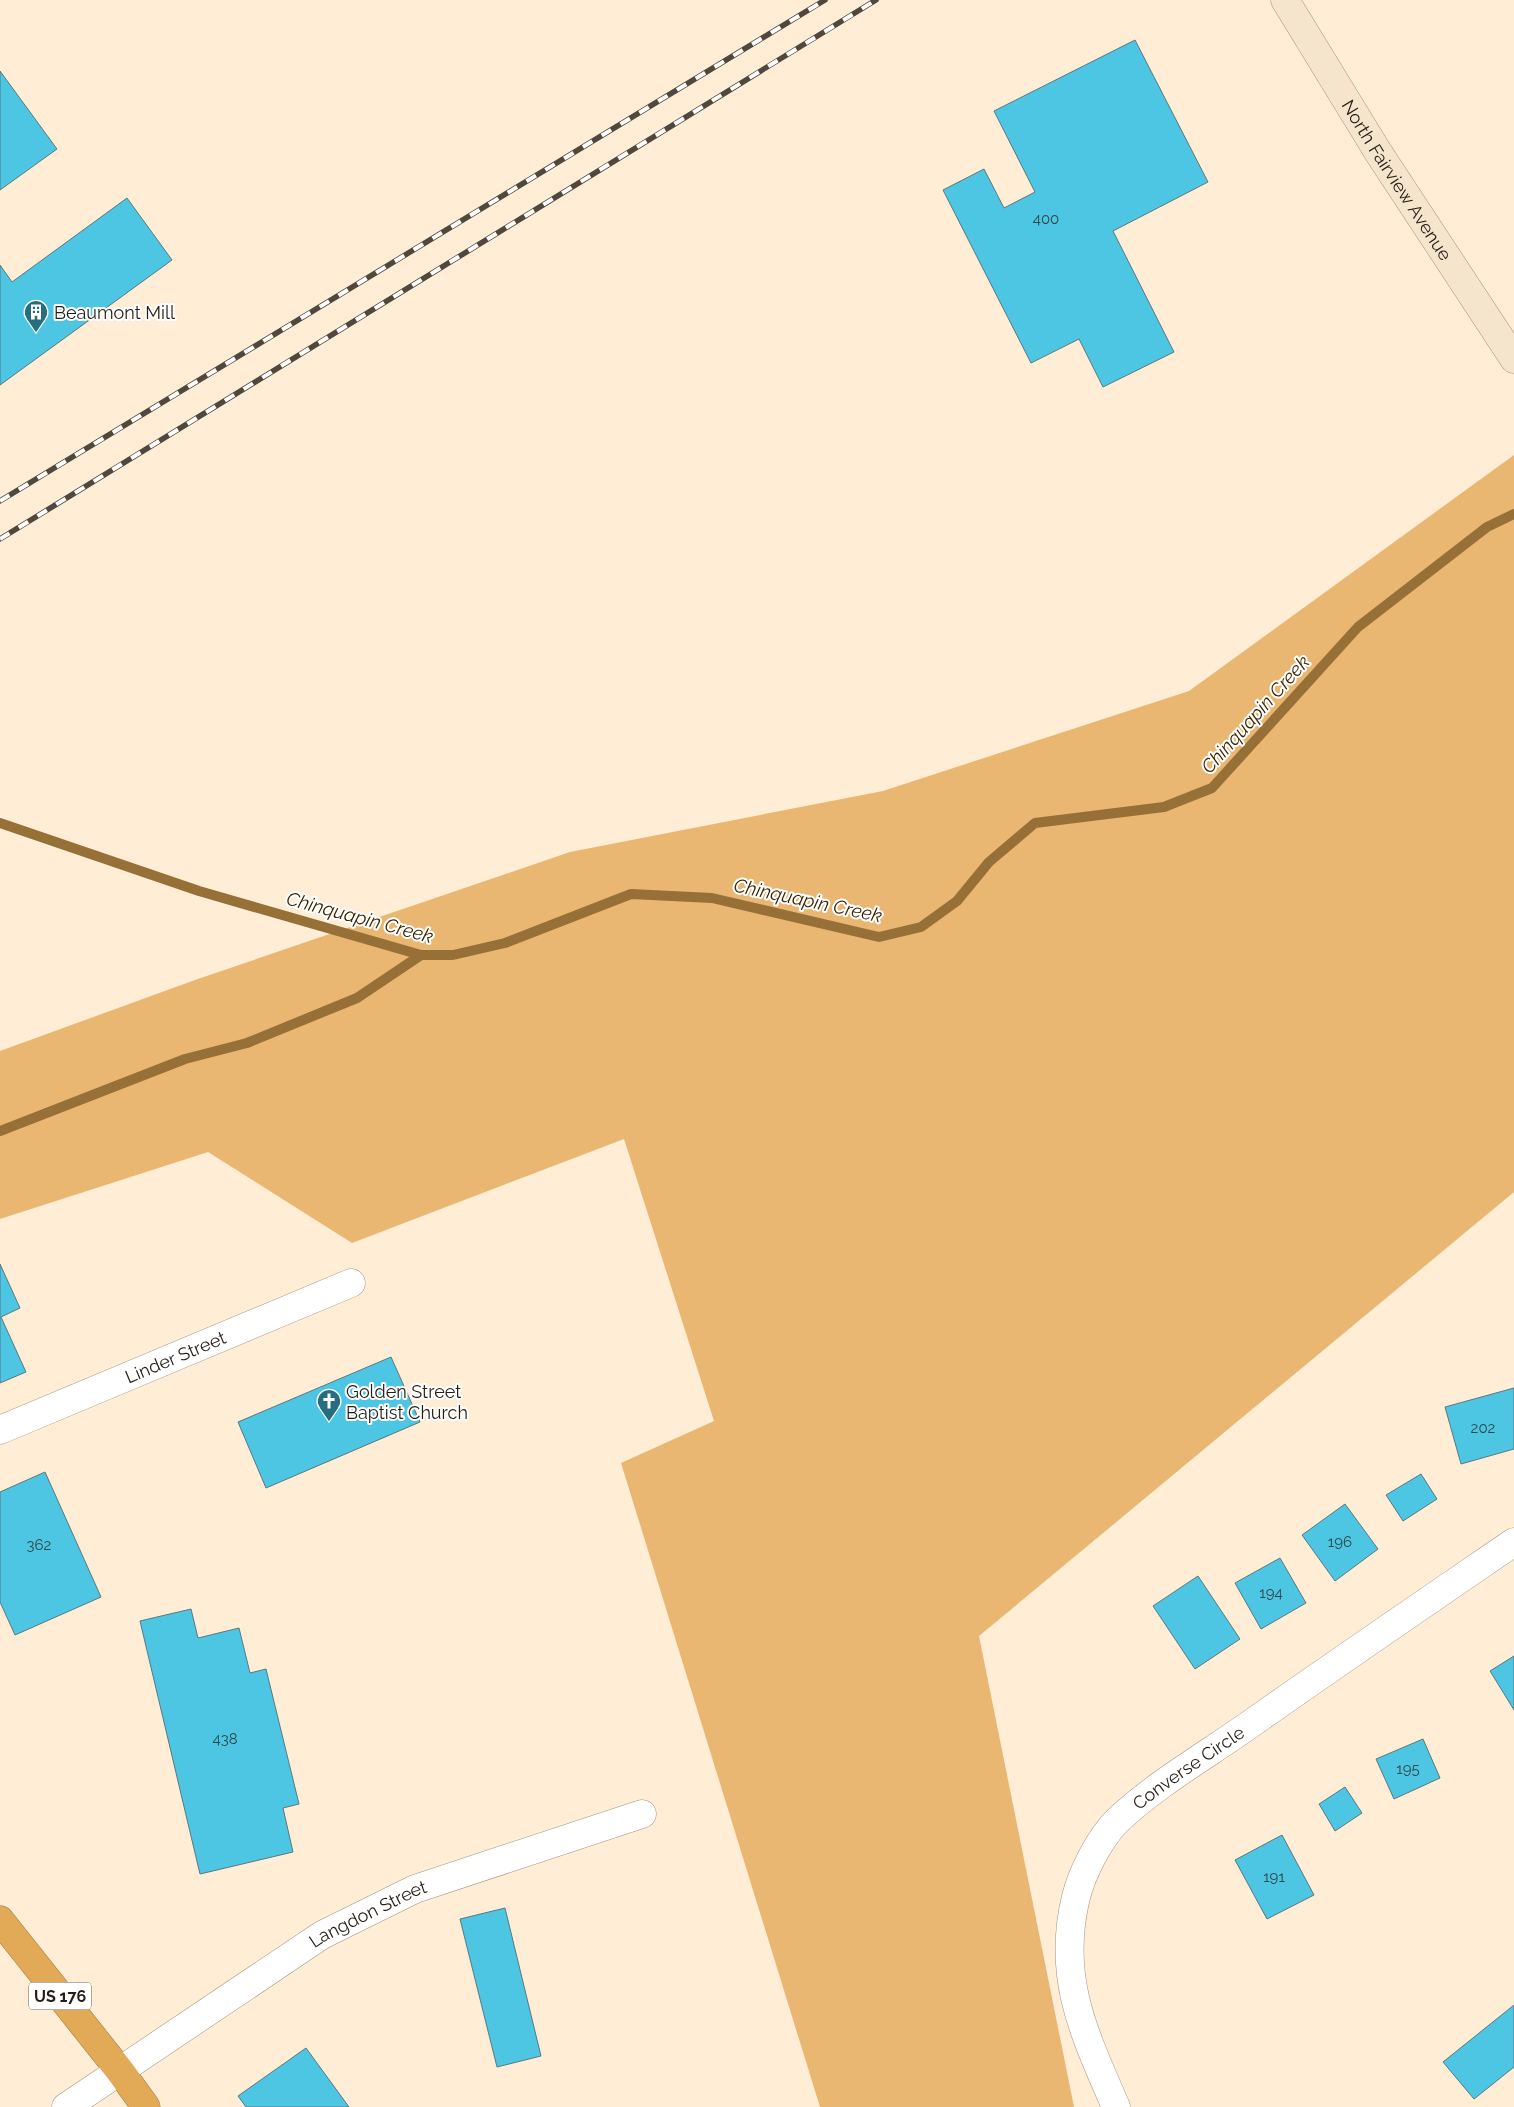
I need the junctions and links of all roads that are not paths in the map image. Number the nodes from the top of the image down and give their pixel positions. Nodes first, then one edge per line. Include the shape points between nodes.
1 (1285, 0) edge
2 (1514, 358) edge
3 (351, 1283) dead end
4 (0, 1430) edge
5 (1514, 1542) edge
6 (642, 1814) dead end
7 (0, 1920) edge
8 (120, 2071) junction
9 (66, 2107) edge
10 (146, 2107) edge
11 (1116, 2107) edge

1 - 2 street, North Fairview Avenue via 1378,152
3 - 4 street, Linder Street
5 - 11 street, Converse Circle via 1147,1797 1116,1822 1092,1855 1076,1896 1069,1941 1071,1985 1082,2028
6 - 8 street, Langdon Street via 415,1889 322,1935
7 - 8 highway, US 176
8 - 9 street, Langdon Street
8 - 10 highway, US 176

